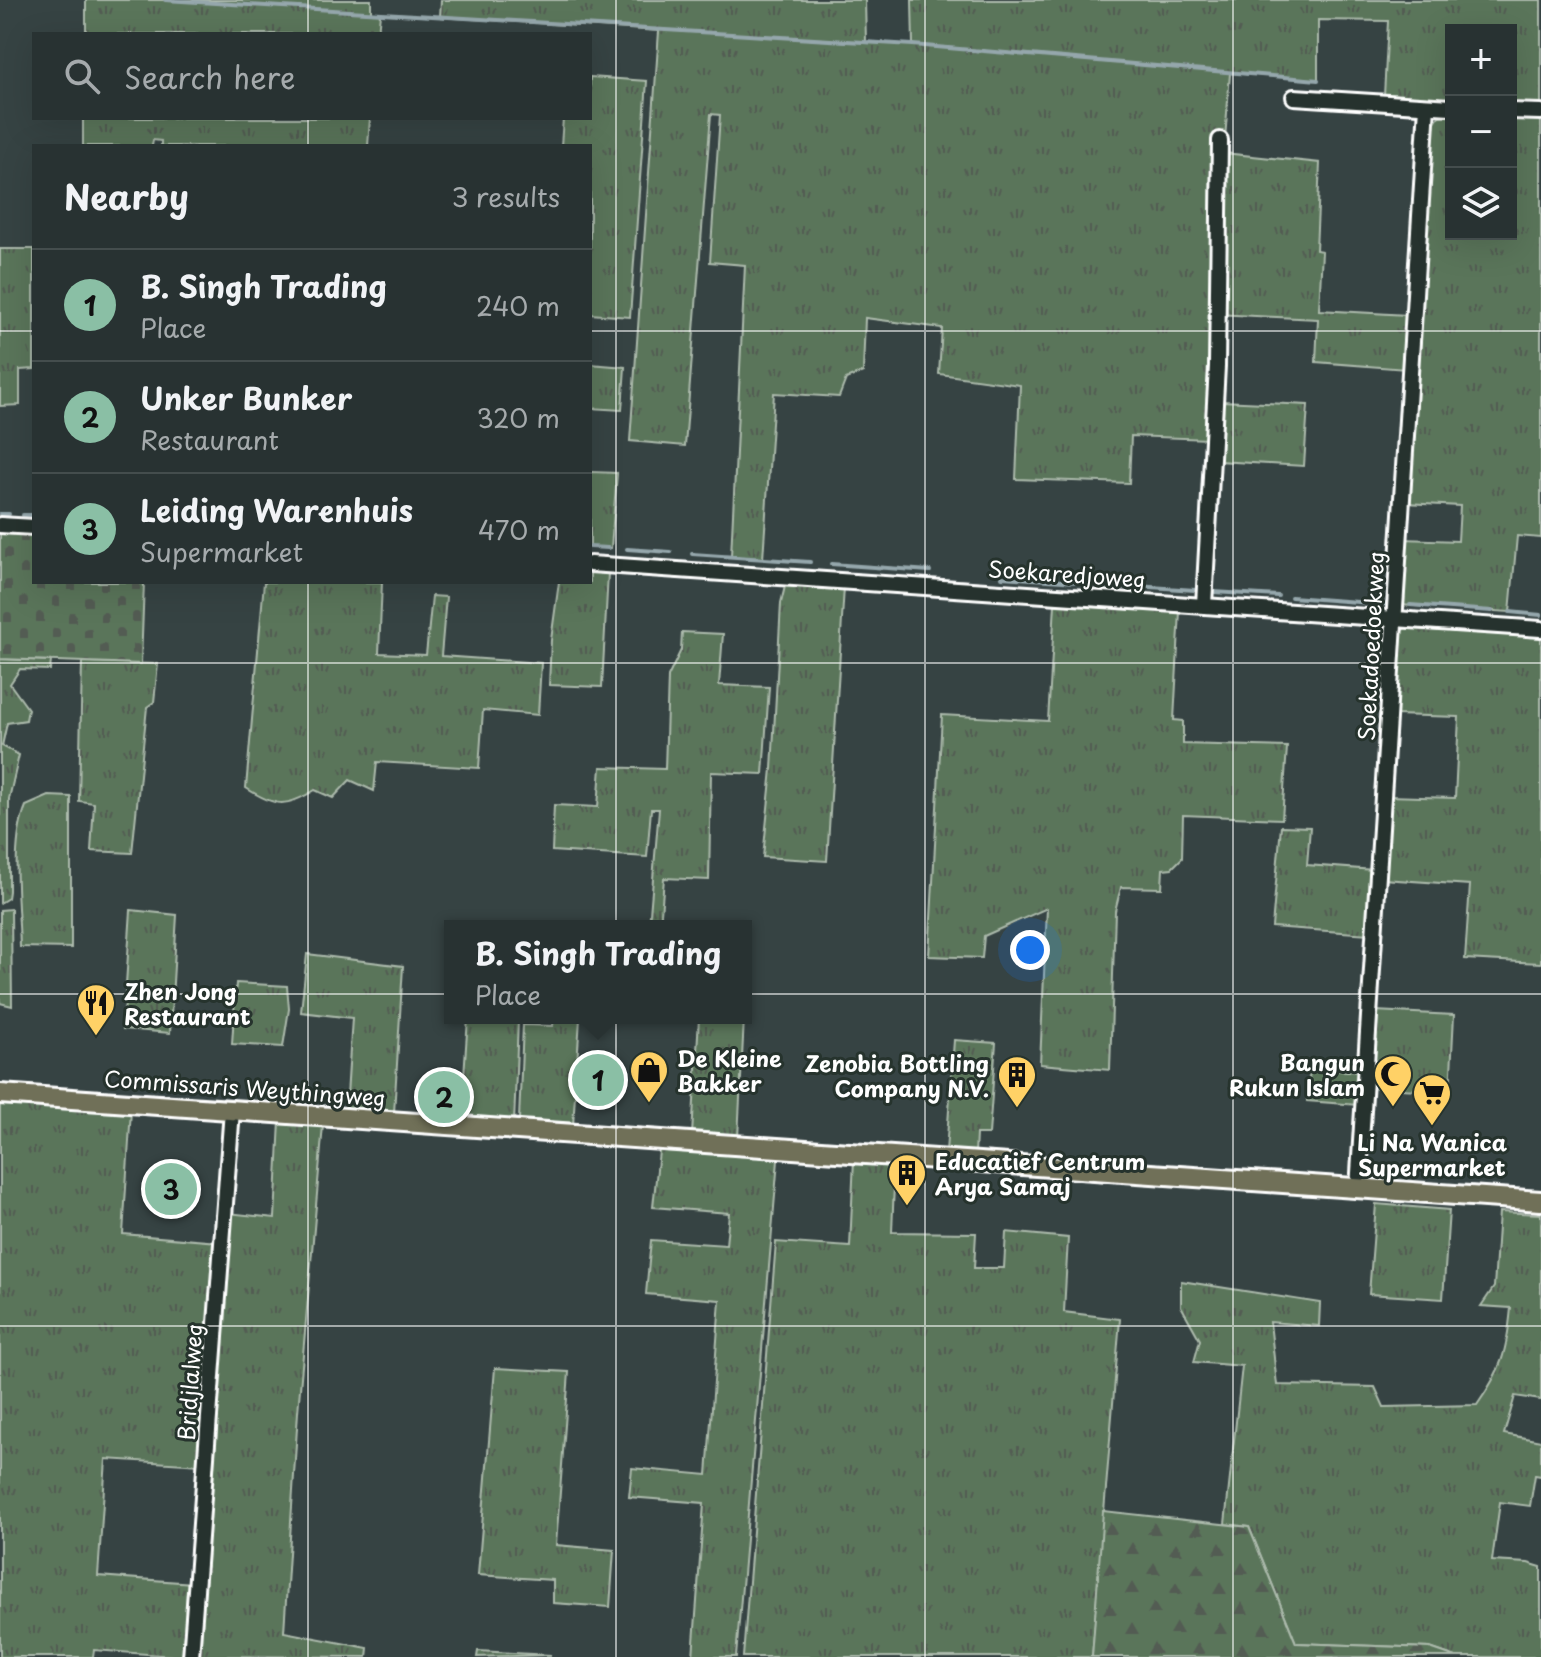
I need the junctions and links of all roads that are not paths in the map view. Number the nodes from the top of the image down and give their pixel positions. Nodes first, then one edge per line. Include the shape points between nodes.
1 (1294, 97) dead end
2 (1427, 106) junction
3 (1445, 107) edge
4 (1517, 111) edge
5 (1541, 112) edge
6 (1220, 140) dead end
7 (0, 525) edge
8 (32, 527) edge
9 (592, 564) edge
10 (1204, 605) junction
11 (1395, 618) junction
12 (1541, 629) edge
13 (0, 1094) edge
14 (232, 1110) junction
15 (1358, 1189) junction
16 (1541, 1201) edge
17 (191, 1657) edge

1 - 2 street
2 - 3 street
2 - 11 street, Soekadoedoekweg
4 - 5 street
6 - 10 street via 1217,366
7 - 8 street
9 - 10 street, Soekaredjoweg
10 - 11 street, Soekaredjoweg
11 - 12 street, Soekaredjoweg
11 - 15 street, Soekadoedoekweg
13 - 14 main road, Commissaris Weythingweg
14 - 15 main road, Commissaris Weythingweg
14 - 17 street, Bridjlalweg
15 - 16 main road, Commissaris Weythingweg

